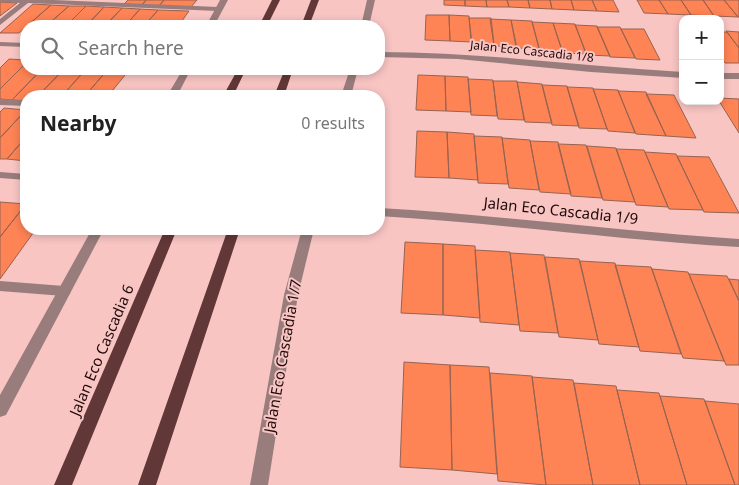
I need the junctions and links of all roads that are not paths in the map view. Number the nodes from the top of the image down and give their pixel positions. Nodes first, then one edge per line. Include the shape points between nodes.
1 (0, 0) edge
2 (224, 0) edge
3 (276, 0) edge
4 (315, 0) edge
5 (371, 0) edge
6 (28, 1) edge
7 (218, 9) junction
8 (213, 20) edge
9 (266, 20) edge
10 (307, 20) edge
11 (366, 20) edge
12 (0, 24) edge
13 (0, 44) edge
14 (20, 45) edge
15 (385, 54) edge
16 (184, 75) edge
17 (239, 75) edge
18 (287, 75) edge
19 (352, 75) edge
20 (679, 75) edge
21 (724, 76) edge
22 (739, 76) edge
23 (175, 90) edge
24 (231, 90) edge
25 (281, 90) edge
26 (348, 90) edge
27 (0, 102) edge
28 (20, 103) edge
29 (0, 175) edge
30 (20, 177) edge
31 (385, 212) edge
32 (95, 235) edge
33 (168, 235) edge
34 (232, 235) edge
35 (306, 235) edge
36 (739, 243) edge
37 (0, 286) edge
38 (64, 292) junction
39 (0, 410) edge
40 (63, 485) edge
41 (147, 485) edge
42 (259, 485) edge

1 - 6 street
2 - 7 street
3 - 9 main road
4 - 10 main road
5 - 11 street
6 - 7 street
6 - 12 street
7 - 8 street
13 - 14 street
15 - 20 street, Jalan Eco Cascadia 1/8 via 458,56
16 - 23 street
17 - 24 main road
18 - 25 main road
19 - 26 street
21 - 22 street
27 - 28 street
29 - 30 street
31 - 36 street, Jalan Eco Cascadia 1/9 via 450,215
32 - 38 street
33 - 40 main road, Jalan Eco Cascadia 6
34 - 41 main road
35 - 42 street, Jalan Eco Cascadia 1/7 via 291,295
37 - 38 street
38 - 39 street

